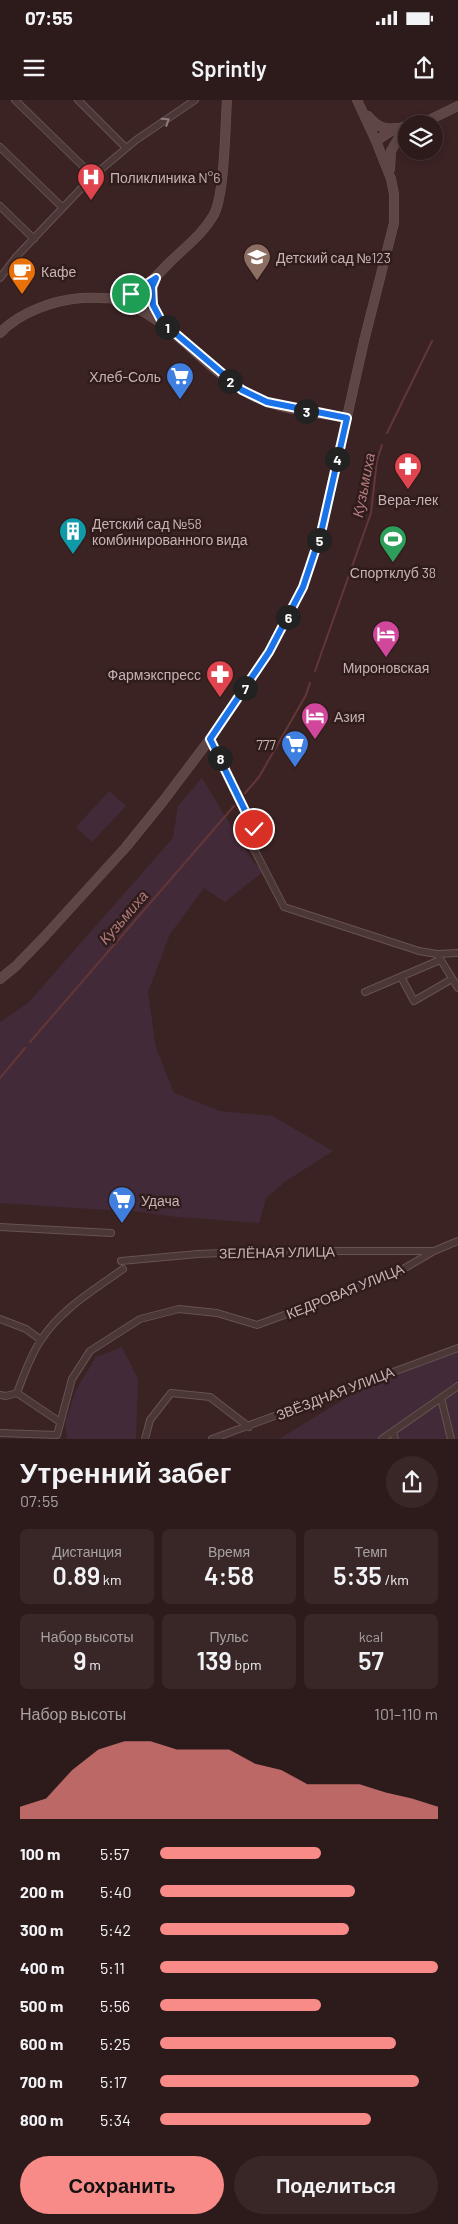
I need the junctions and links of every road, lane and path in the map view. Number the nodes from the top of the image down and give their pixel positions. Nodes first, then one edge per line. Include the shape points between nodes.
1 (15, 100) edge
2 (78, 100) edge
3 (195, 100) edge
4 (227, 100) edge
5 (359, 104) edge
6 (458, 106) edge
7 (439, 115) edge
8 (398, 130) edge
9 (398, 134) edge
10 (398, 139) edge
11 (376, 141) junction
12 (0, 147) edge
13 (126, 148) junction
14 (93, 176) junction
15 (391, 179) junction
16 (0, 206) edge
17 (62, 207) junction
18 (34, 239) junction
19 (2, 268) edge
20 (0, 278) edge
21 (156, 278) junction
22 (106, 299) junction
23 (163, 324) junction
24 (1, 330) edge
25 (347, 418) junction
26 (210, 739) junction
27 (458, 953) edge
28 (439, 957) junction
29 (401, 977) junction
30 (0, 979) edge
31 (452, 979) junction
32 (458, 988) edge
33 (365, 992) dead end
34 (0, 1227) edge
35 (111, 1233) dead end
36 (458, 1241) edge
37 (434, 1251) junction
38 (121, 1261) dead end
39 (123, 1269) dead end
40 (0, 1319) edge
41 (41, 1340) junction
42 (458, 1348) edge
43 (458, 1386) edge
44 (17, 1393) junction
45 (0, 1395) edge
46 (441, 1398) junction
47 (60, 1422) junction
48 (249, 1426) junction
49 (393, 1432) junction
50 (0, 1433) edge
51 (145, 1439) edge
52 (212, 1439) edge
53 (382, 1439) edge
54 (395, 1439) edge
55 (451, 1439) edge

1 - 14 street
2 - 13 street
13 -> 3 street
4 - 21 main road via 218,206 206,228
5 - 8 main road via 372,122 380,127
5 - 11 main road
6 - 7 main road
9 - 11 main road via 388,141
10 - 15 main road via 391,151
11 - 15 main road
12 - 17 street
13 - 14 street
14 - 17 street
15 - 25 main road via 394,223
16 - 18 street
17 - 18 street
18 - 19 street
19 - 20 street
21 - 22 main road via 131,294
21 - 23 main road via 152,287 153,305
22 - 23 main road via 136,308
22 - 24 main road via 85,298 52,304
23 - 25 main road via 218,372 255,397 278,405
25 - 26 main road via 321,533 303,587 269,652
26 - 28 street via 254,829 254,849 284,907
26 - 30 main road via 126,847 45,936
27 - 28 street
28 - 29 street
28 - 31 street
29 - 31 street via 414,1001
29 - 33 street
31 - 32 street
34 - 35 street
36 - 37 street, КЕДРОВАЯ УЛИЦА
37 - 38 street, ЗЕЛЁНАЯ УЛИЦА via 271,1251
37 - 47 street, КЕДРОВАЯ УЛИЦА via 393,1275 258,1325 216,1313 179,1309 140,1319 90,1351 72,1379
39 - 41 street via 71,1307
40 - 41 street via 26,1329
41 - 44 street
42 - 48 street, ЗВЁЗДНАЯ УЛИЦА
43 - 46 street
44 - 45 street
44 - 47 street
46 - 49 street
46 - 55 street
47 - 50 street via 57,1435
48 - 51 street via 210,1397 171,1393 150,1420
48 - 52 street, ЗВЁЗДНАЯ УЛИЦА
49 - 53 street
49 - 54 street

